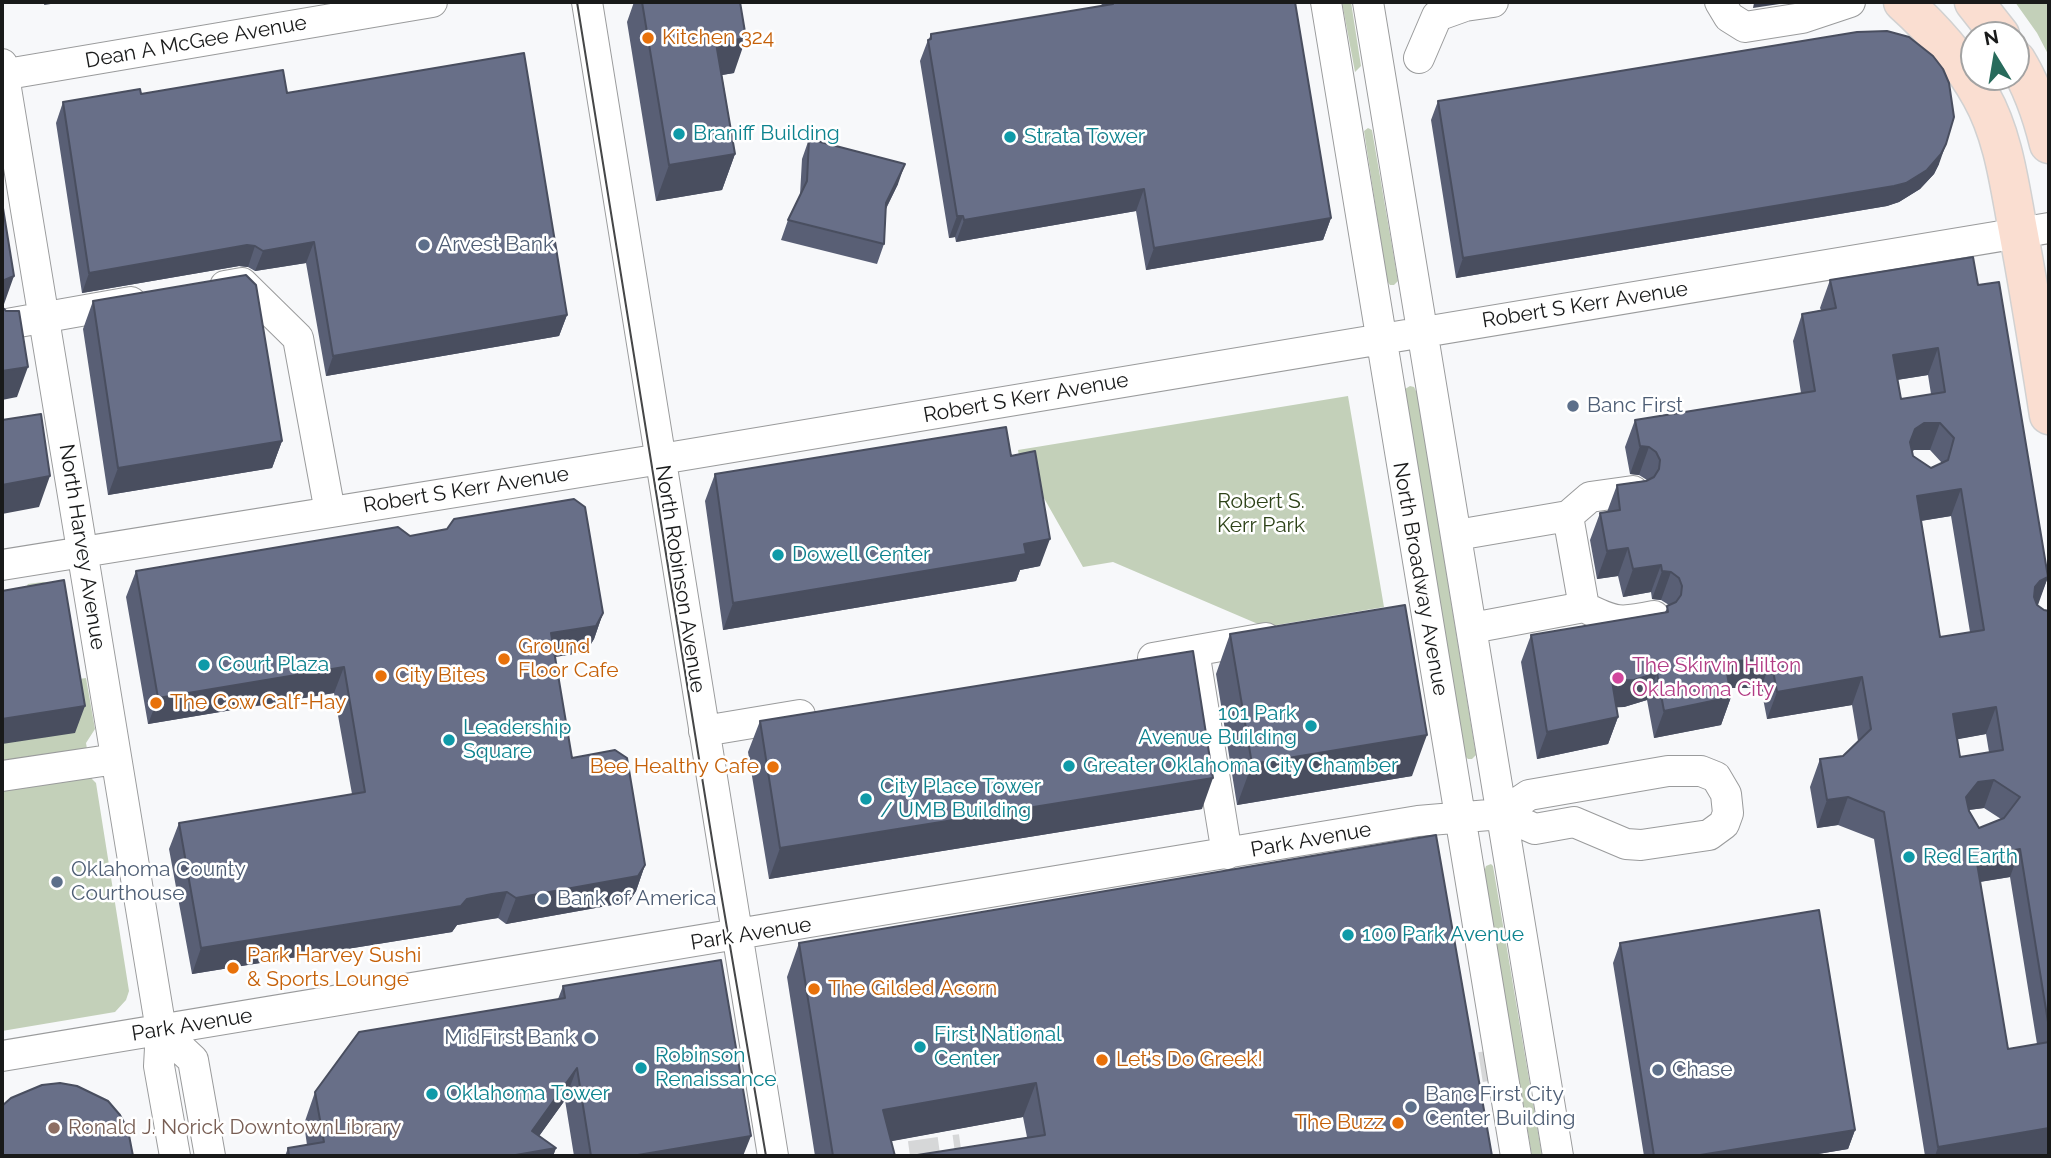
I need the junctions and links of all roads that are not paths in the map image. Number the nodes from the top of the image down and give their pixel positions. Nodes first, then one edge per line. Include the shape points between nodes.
1 (432, 2) edge
2 (587, 2) edge
3 (1326, 2) edge
4 (1368, 2) edge
5 (1493, 2) edge
6 (1720, 2) edge
7 (1850, 2) edge
8 (1903, 2) edge
9 (1974, 2) edge
10 (1989, 21) edge
11 (1419, 58) dead end
12 (2, 72) edge
13 (2030, 88) edge
14 (2049, 144) edge
15 (2034, 231) edge
16 (201, 290) edge
17 (160, 297) edge
18 (44, 317) junction
19 (2, 325) edge
20 (1423, 331) junction
21 (1380, 338) junction
22 (2049, 415) edge
23 (661, 460) junction
24 (1633, 491) edge
25 (330, 512) junction
26 (1568, 516) junction
27 (1457, 535) junction
28 (83, 551) junction
29 (2, 565) edge
30 (1584, 607) junction
31 (1426, 611) junction
32 (1655, 616) edge
33 (1395, 617) edge
34 (1472, 628) junction
35 (1288, 635) edge
36 (1194, 651) junction
37 (1122, 663) edge
38 (829, 711) edge
39 (704, 731) junction
40 (116, 759) junction
41 (2, 776) edge
42 (1502, 814) junction
43 (1460, 818) junction
44 (1227, 854) junction
45 (736, 936) junction
46 (161, 1030) junction
47 (2, 1056) edge
48 (175, 1156) edge
49 (210, 1156) edge
50 (773, 1156) edge
51 (1516, 1156) edge
52 (1558, 1156) edge

1 - 12 street, Dean A McGee Avenue
2 - 23 street, North Robinson Avenue
3 - 21 street, North Broadway Avenue
4 - 20 street, North Broadway Avenue
5 - 11 street via 1437,16
6 - 7 street via 1729,17 1745,27 1802,18
8 - 15 main road via 1938,36 1982,97
9 - 10 main road
12 - 18 street, North Harvey Avenue
13 - 14 main road
15 - 20 street, Robert S Kerr Avenue
15 - 22 main road
16 - 25 street via 242,283 299,338
17 - 18 street
18 - 19 street
18 - 28 street, North Harvey Avenue
20 - 21 street, Robert S Kerr Avenue
20 - 27 street, North Broadway Avenue
21 - 23 street, Robert S Kerr Avenue
21 - 31 street, North Broadway Avenue
23 - 25 street, Robert S Kerr Avenue
23 - 39 street, North Robinson Avenue
24 - 26 street via 1590,497
25 - 28 street, Robert S Kerr Avenue
26 - 27 street
26 - 30 street
27 - 34 street, North Broadway Avenue
28 - 29 street, Robert S Kerr Avenue
28 - 40 street, North Harvey Avenue
30 - 32 street via 1625,622
30 - 34 street
31 - 33 street
31 - 43 street, North Broadway Avenue
34 - 42 street, North Broadway Avenue
35 - 36 street
36 - 37 street
36 - 44 street
38 - 39 street
39 - 45 street, North Robinson Avenue
40 - 41 street
40 - 46 street, North Harvey Avenue
42 - 42 street, Park Avenue via 1535,829 1574,822 1626,844 1641,845 1709,835 1724,824 1728,813 1726,794 1716,777 1701,771 1668,771 1529,795
42 - 43 street, Park Avenue
42 - 52 street, North Broadway Avenue
43 - 44 street, Park Avenue
43 - 51 street, North Broadway Avenue
44 - 45 street, Park Avenue
45 - 46 street, Park Avenue
45 - 50 street, North Robinson Avenue
46 - 47 street, Park Avenue
46 - 48 street, North Harvey Avenue via 159,1066
46 - 49 street via 193,1060

